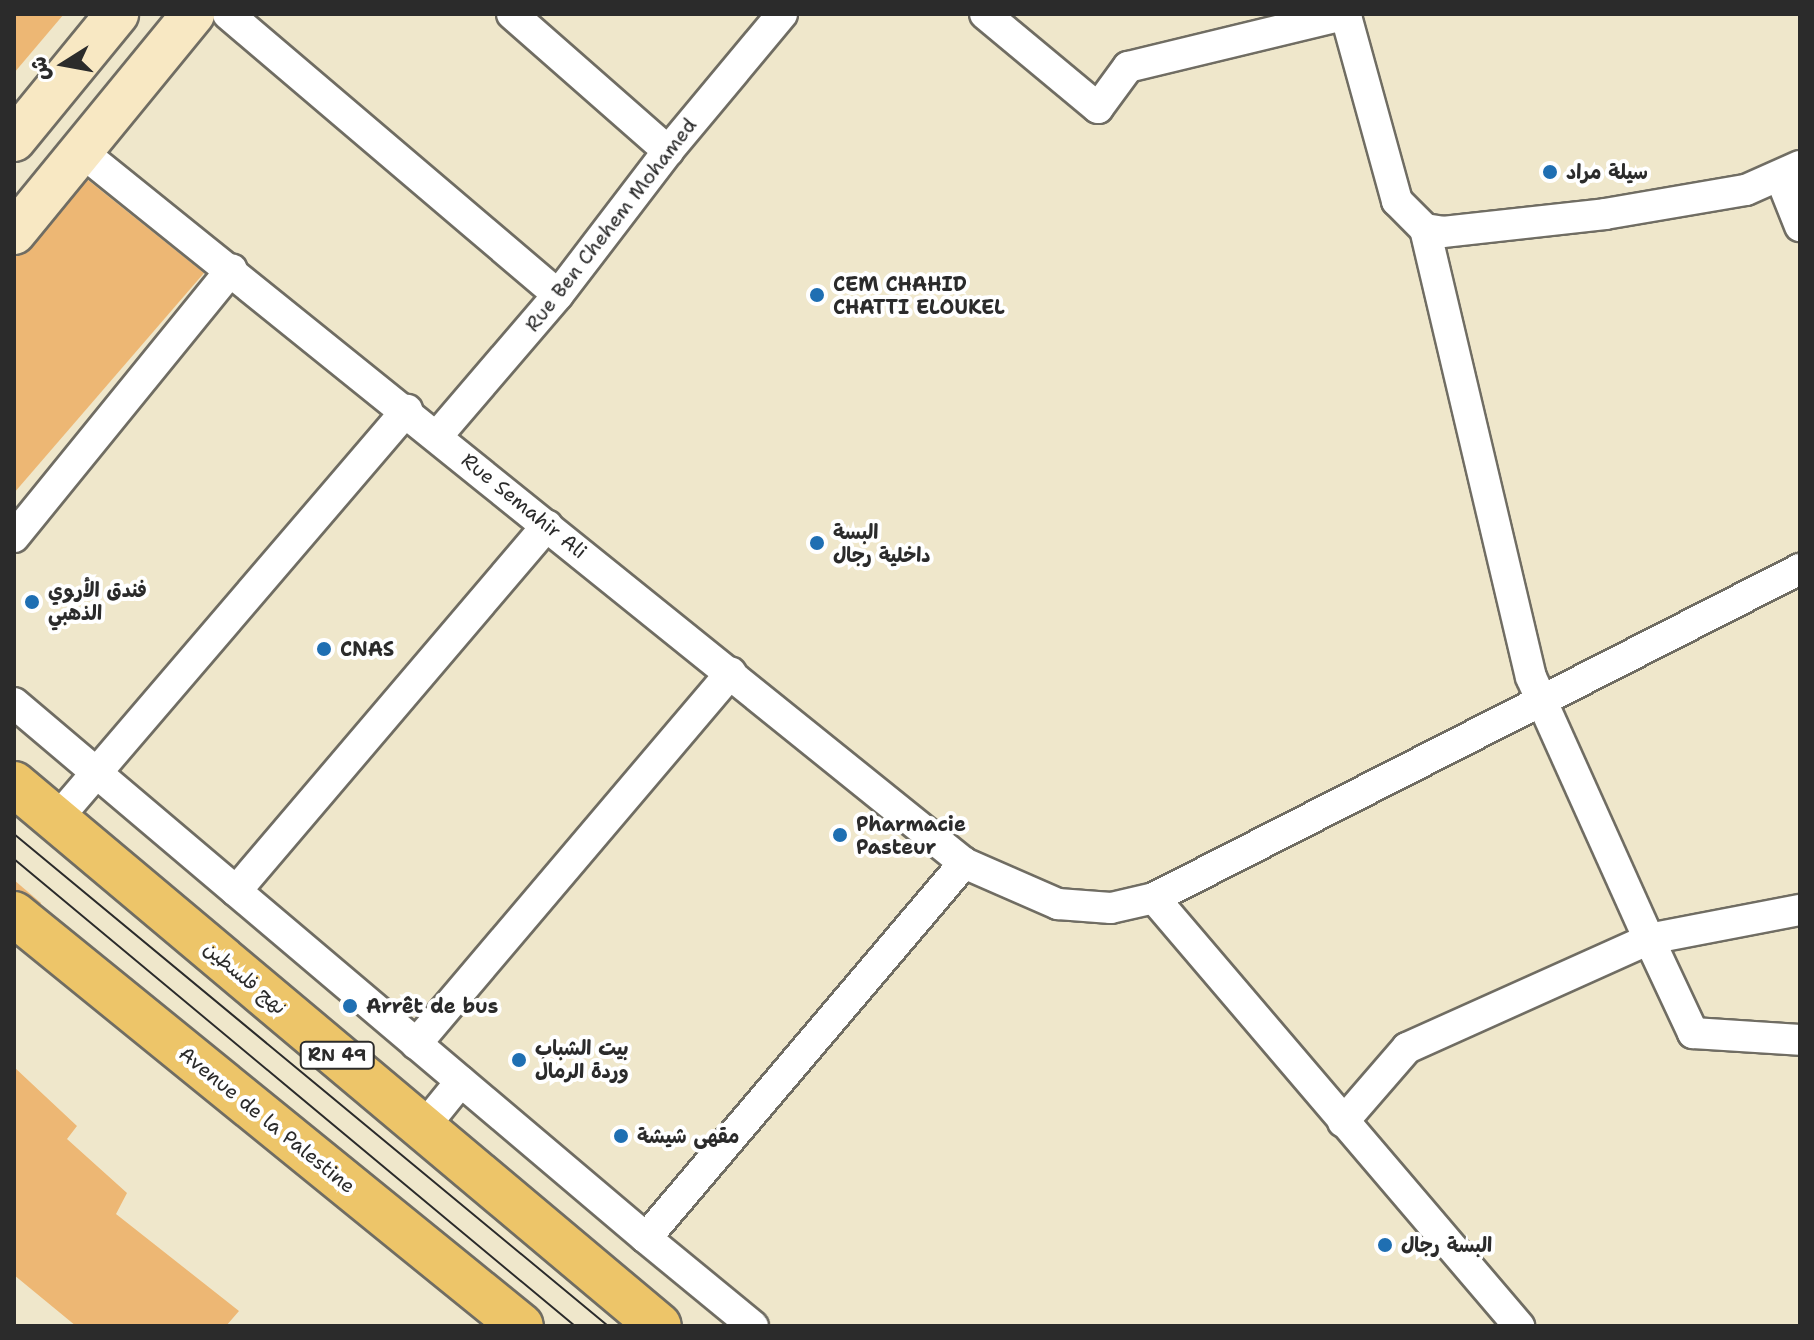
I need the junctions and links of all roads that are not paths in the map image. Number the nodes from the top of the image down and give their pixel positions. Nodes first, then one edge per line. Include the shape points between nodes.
1 (117, 14) edge
2 (193, 14) edge
3 (228, 14) edge
4 (512, 14) edge
5 (782, 14) edge
6 (985, 14) edge
7 (1347, 15) edge
8 (14, 140) edge
9 (668, 151) junction
10 (82, 152) junction
11 (1790, 171) edge
12 (1800, 226) edge
13 (1425, 229) junction
14 (14, 233) edge
15 (232, 269) junction
16 (558, 295) junction
17 (407, 410) junction
18 (438, 435) junction
19 (547, 525) junction
20 (14, 537) edge
21 (1800, 569) edge
22 (731, 673) junction
23 (1544, 702) junction
24 (14, 703) edge
25 (97, 773) junction
26 (14, 784) edge
27 (56, 820) junction
28 (964, 863) junction
29 (236, 891) junction
30 (1154, 898) junction
31 (1800, 910) edge
32 (14, 914) edge
33 (1649, 939) junction
34 (1800, 1040) edge
35 (416, 1044) junction
36 (461, 1081) junction
37 (1343, 1122) junction
38 (423, 1128) junction
39 (646, 1238) junction
40 (521, 1326) edge
41 (659, 1326) edge
42 (753, 1326) edge
43 (1519, 1326) edge

1 - 8 main road
2 - 10 main road
3 - 16 street
4 - 9 street
5 - 9 street, Rue Ben Chehem Mohamed
6 - 7 street via 1098,108 1128,67
7 - 13 street via 1397,201
9 - 16 street, Rue Ben Chehem Mohamed
10 - 14 main road
10 - 15 street, Rue Semahir Ali
11 - 12 street
11 - 13 street via 1746,190 1605,214 1443,232
13 - 23 street via 1501,563 1531,677
15 - 17 street, Rue Semahir Ali
15 - 20 street
16 - 18 street, Rue Ben Chehem Mohamed
17 - 18 street, Rue Semahir Ali
17 - 25 street
18 - 19 street, Rue Semahir Ali
19 - 22 street, Rue Semahir Ali
19 - 29 street
21 - 23 street, Rue Semahir Ali
22 - 28 street, Rue Semahir Ali
22 - 35 street
23 - 30 street, Rue Semahir Ali
23 - 33 street
24 - 25 street
25 - 27 street
25 - 29 street
26 - 27 main road, نهج فلسطين / RN 49
27 - 38 main road, نهج فلسطين / RN 49
28 - 30 street, Rue Semahir Ali via 1058,904 1111,908
28 - 39 street
29 - 35 street
30 - 37 street
31 - 33 street
32 - 40 main road, Avenue de la Palestine
33 - 34 street via 1693,1033
33 - 37 street via 1407,1048
35 - 36 street
36 - 38 street
36 - 39 street
37 - 43 street
38 - 41 main road, نهج فلسطين / RN 49
39 - 42 street

